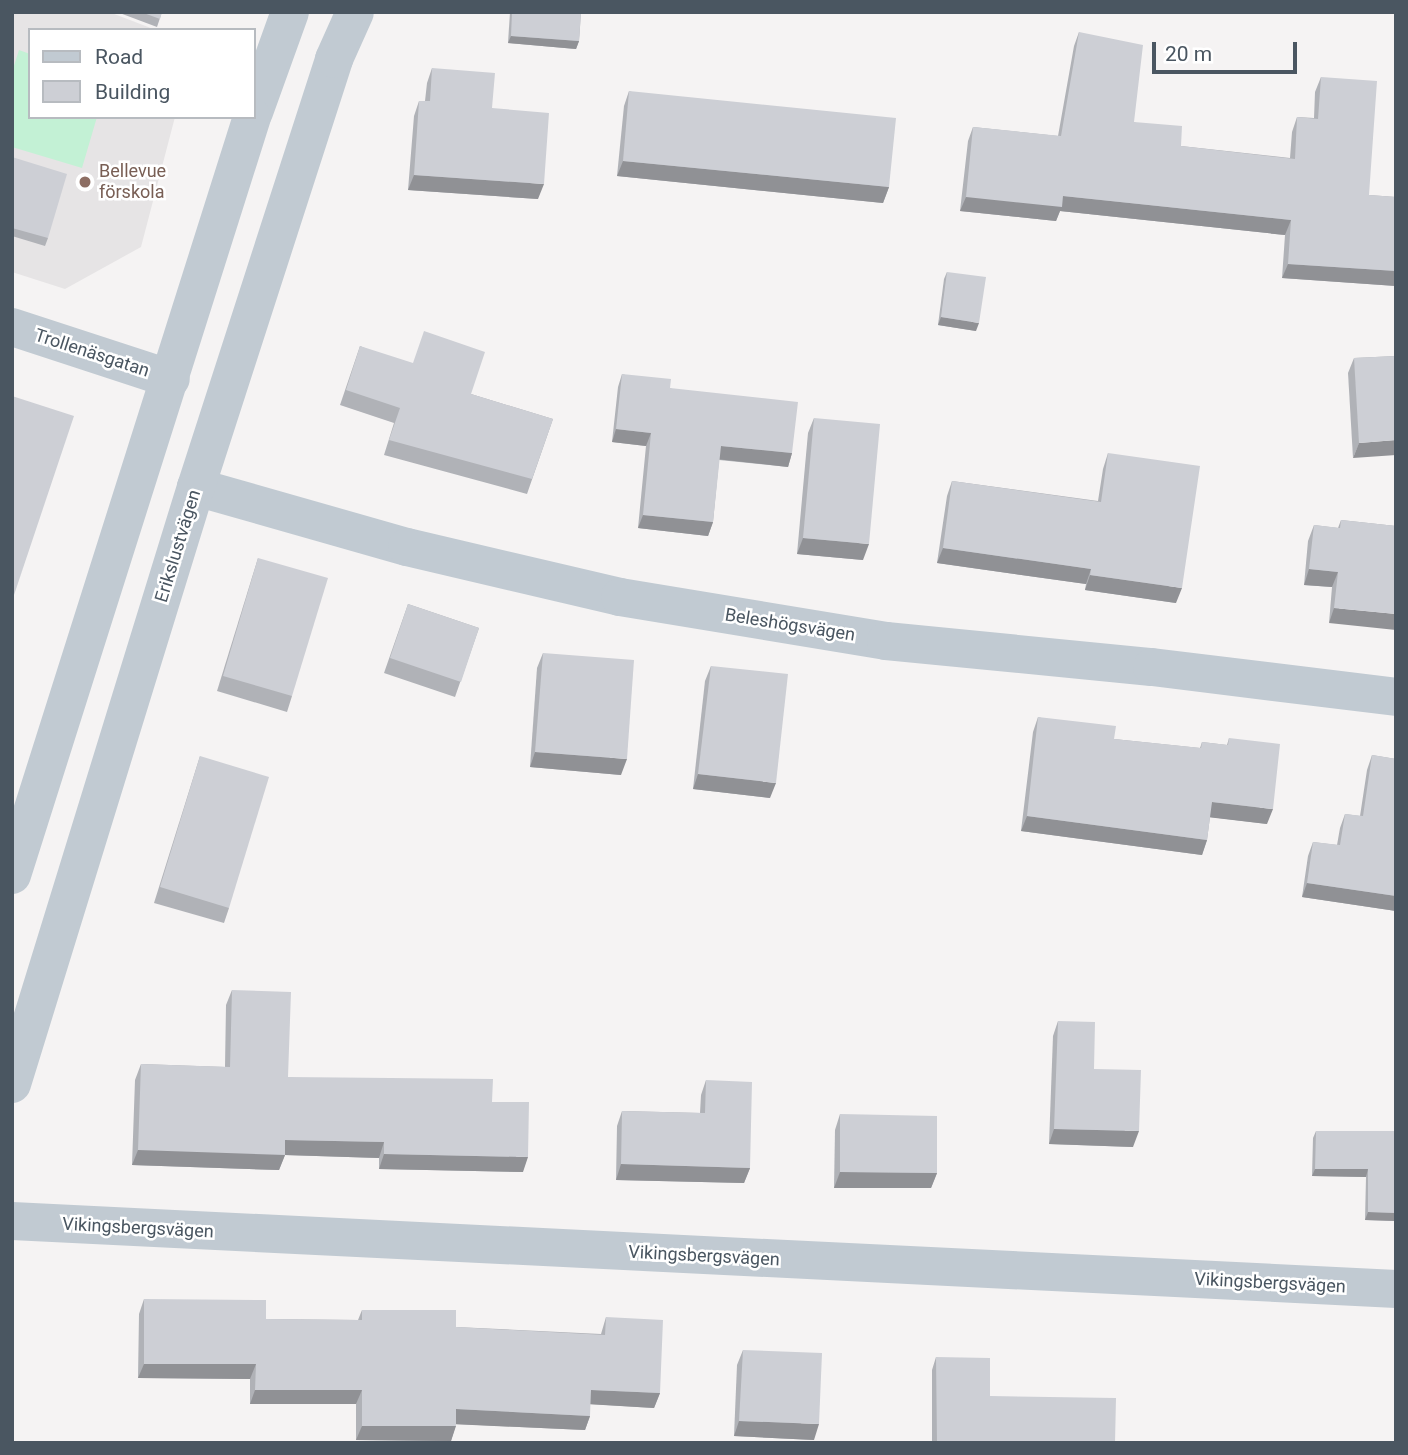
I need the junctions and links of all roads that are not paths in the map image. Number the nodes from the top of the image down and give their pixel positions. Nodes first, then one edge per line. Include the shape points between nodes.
1 (290, 12) edge
2 (355, 12) edge
3 (256, 106) edge
4 (251, 119) edge
5 (12, 327) edge
6 (171, 379) junction
7 (196, 487) junction
8 (1396, 697) edge
9 (12, 875) edge
10 (12, 1084) edge
11 (12, 1221) edge
12 (1396, 1289) edge

1 - 3 street
2 - 7 street, Erikslustvägen via 334,59
4 - 6 street
5 - 6 street, Trollenäsgatan
6 - 9 street
7 - 8 street, Beleshögsvägen via 407,548 620,597 886,641
7 - 10 street, Erikslustvägen
11 - 12 street, Vikingsbergsvägen

